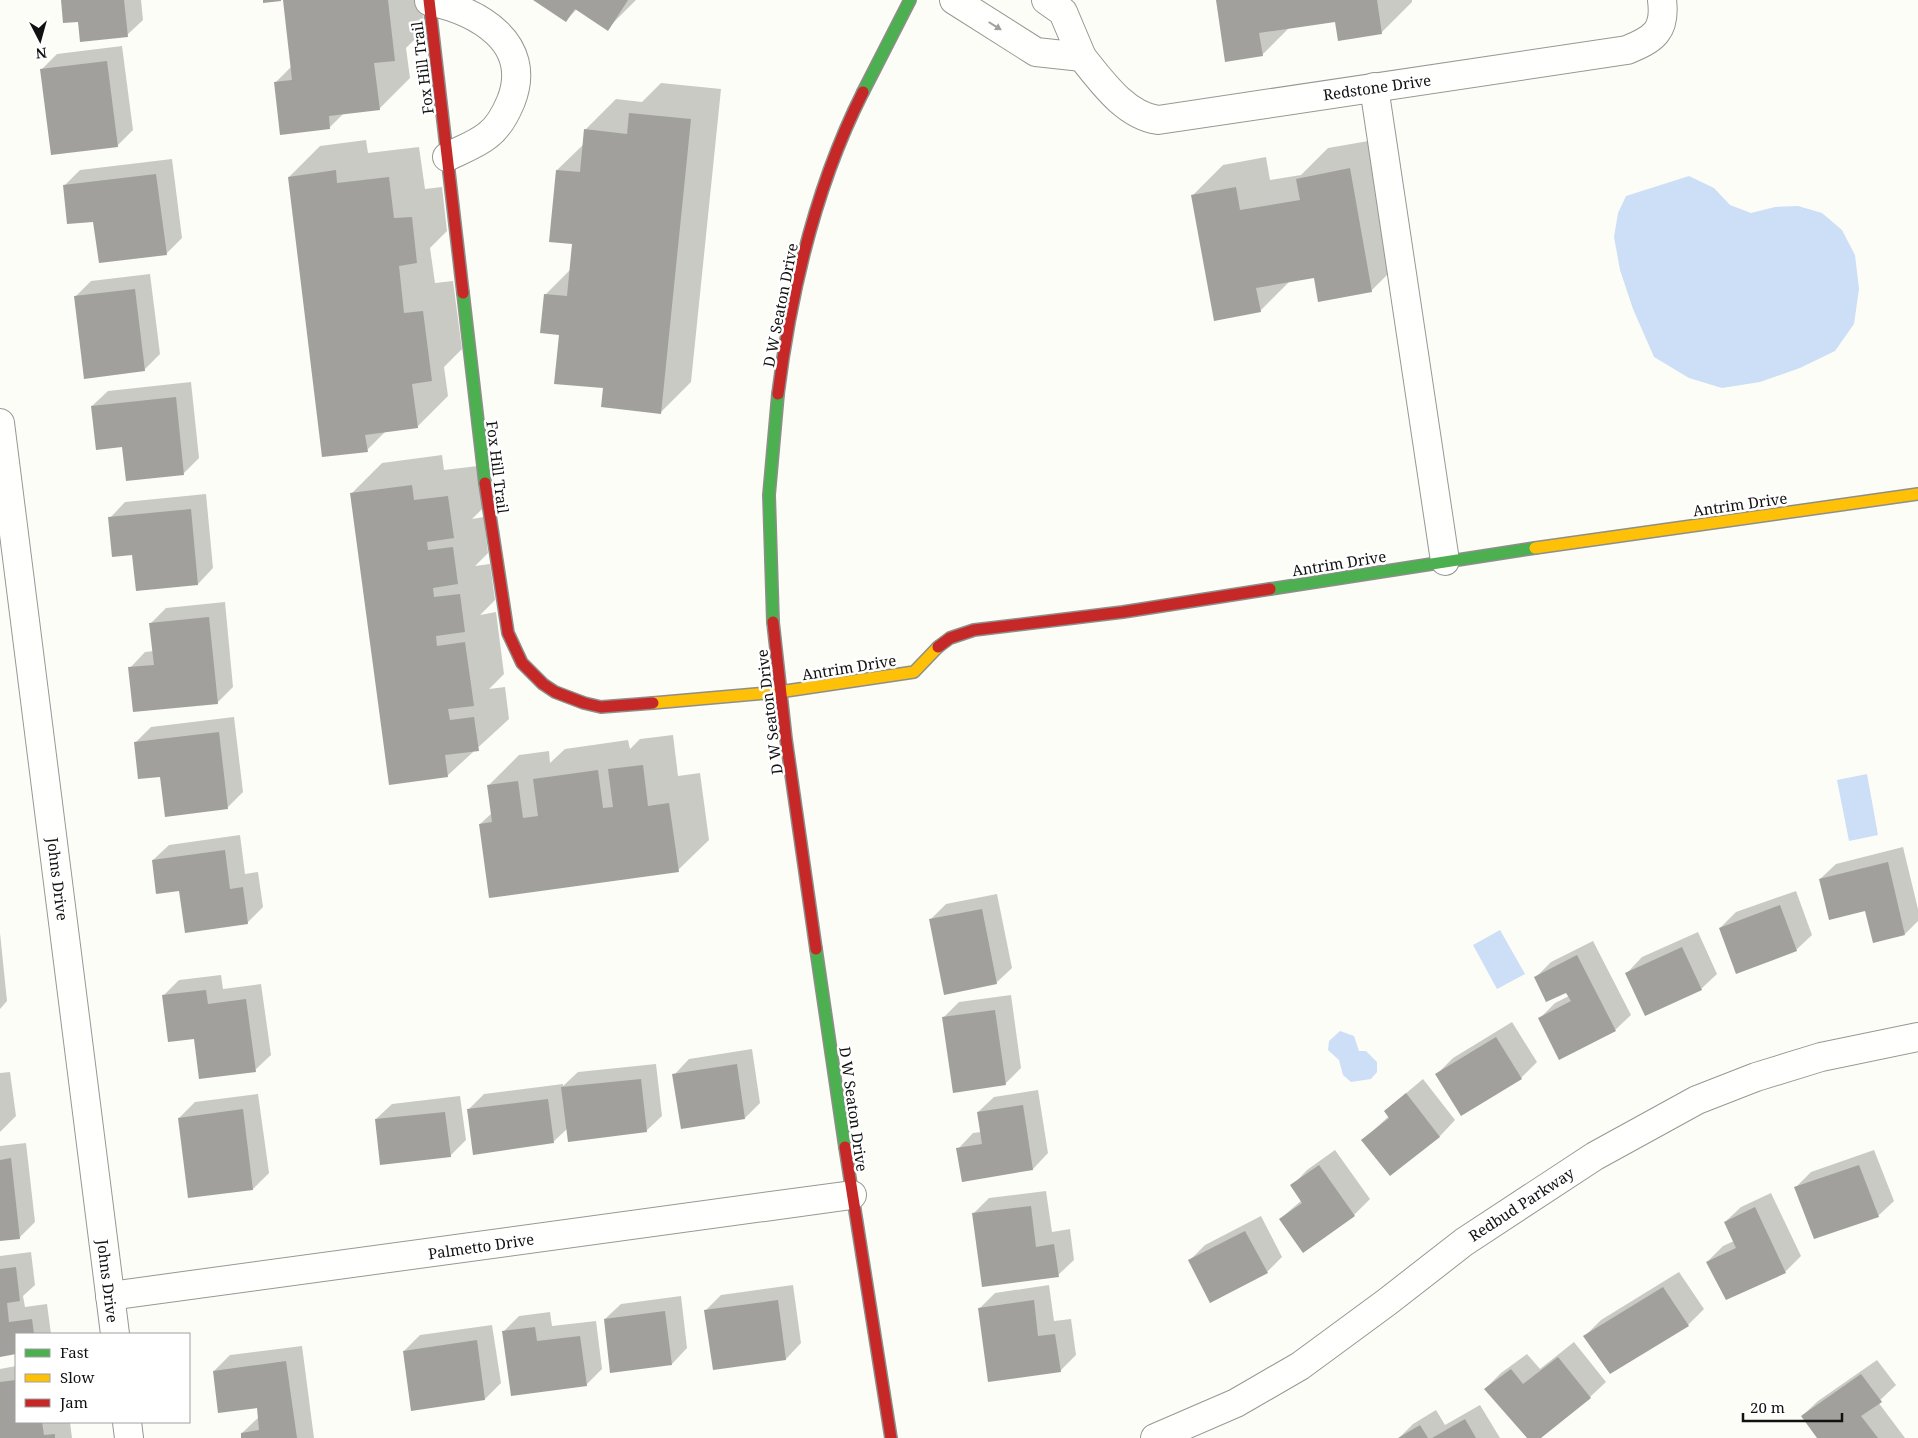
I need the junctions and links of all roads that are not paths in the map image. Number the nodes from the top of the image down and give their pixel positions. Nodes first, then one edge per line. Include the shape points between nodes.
1 (910, 0) edge
2 (954, 0) edge
3 (1046, 0) edge
4 (1662, 0) edge
5 (429, 1) edge
6 (1082, 58) junction
7 (1374, 86) junction
8 (447, 156) junction
9 (0, 423) edge
10 (1918, 494) edge
11 (1445, 561) junction
12 (779, 692) junction
13 (1918, 1037) edge
14 (852, 1195) junction
15 (110, 1296) junction
16 (115, 1333) edge
17 (127, 1423) edge
18 (129, 1438) edge
19 (891, 1438) edge
20 (1155, 1438) edge

1 - 12 street, D W Seaton Drive via 844,134 819,197 792,307 774,414 768,538
2 -> 6 street via 1036,52
3 - 6 street, Redstone Drive via 1063,12
4 - 7 street, Redstone Drive via 1664,16 1658,32 1645,43 1627,50
5 - 8 street, Fox Hill Trail
5 - 8 street via 452,6 491,26 508,46 515,67 515,91 506,115 489,135
6 - 7 street, Redstone Drive via 1126,106 1144,118 1158,120
7 - 11 street
8 - 12 street, Fox Hill Trail via 484,483 502,604 514,652 538,681 582,704 601,706
9 - 15 street, Johns Drive
10 - 11 street, Antrim Drive
11 - 12 street, Antrim Drive via 1160,606 974,630 950,638 931,652 914,672
12 - 14 street, D W Seaton Drive
13 - 20 street, Redbud Parkway via 1821,1057 1697,1100 1595,1156 1464,1242 1300,1366 1236,1403
14 - 15 street, Palmetto Drive
14 - 19 street, D W Seaton Drive
15 - 16 street, Johns Drive
17 - 18 street

